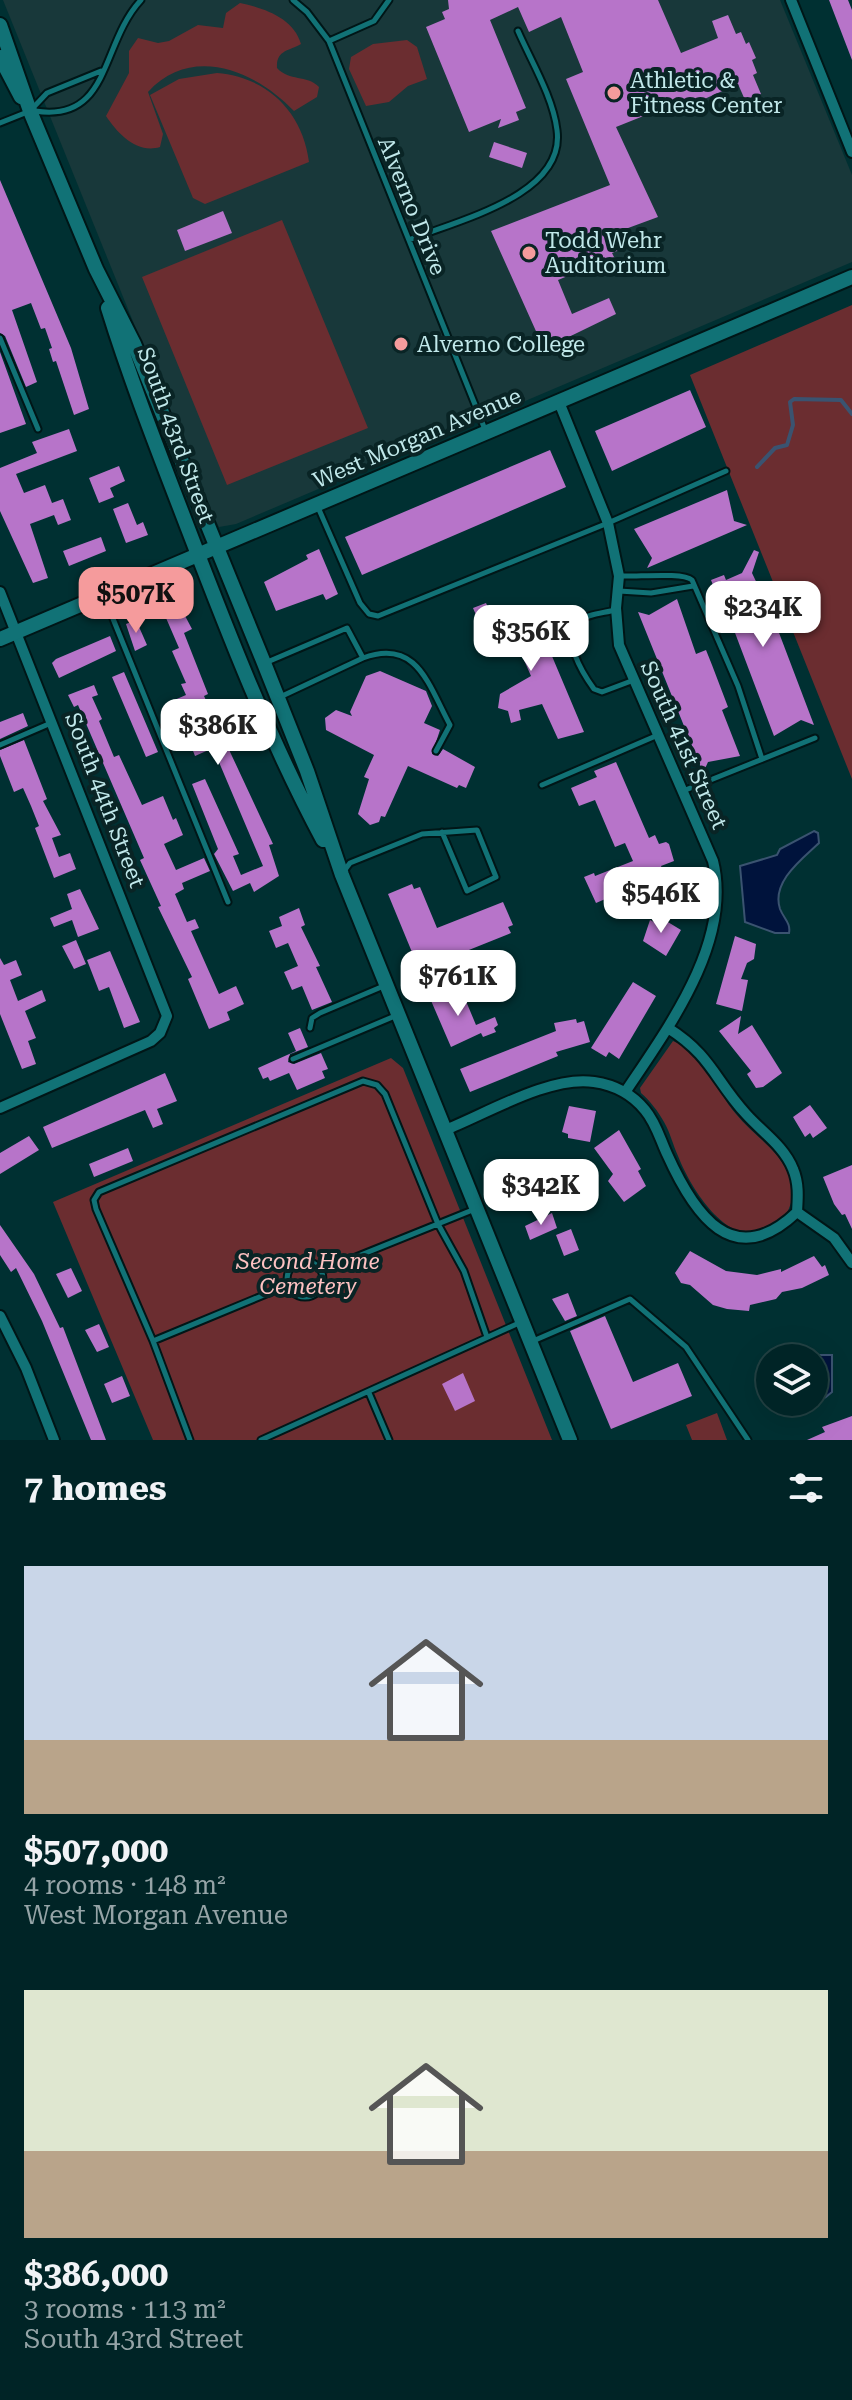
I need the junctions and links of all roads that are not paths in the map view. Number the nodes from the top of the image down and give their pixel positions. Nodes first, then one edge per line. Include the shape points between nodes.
1 (141, 0) edge
2 (293, 0) edge
3 (389, 0) edge
4 (791, 0) edge
5 (0, 25) edge
6 (518, 31) dead end
7 (329, 41) junction
8 (0, 57) edge
9 (102, 70) junction
10 (30, 111) junction
11 (0, 123) edge
12 (852, 152) edge
13 (409, 240) junction
14 (96, 269) junction
15 (852, 277) edge
16 (0, 338) edge
17 (559, 402) junction
18 (38, 429) dead end
19 (486, 433) junction
20 (726, 471) dead end
21 (317, 505) junction
22 (608, 523) junction
23 (217, 547) junction
24 (197, 556) junction
25 (619, 576) junction
26 (693, 586) junction
27 (618, 591) junction
28 (0, 592) edge
29 (103, 594) junction
30 (616, 610) junction
31 (16, 632) junction
32 (252, 633) junction
33 (0, 639) edge
34 (230, 642) junction
35 (363, 658) junction
36 (264, 663) junction
37 (634, 680) junction
38 (278, 698) junction
39 (53, 722) junction
40 (658, 735) junction
41 (815, 738) dead end
42 (0, 745) edge
43 (436, 751) dead end
44 (762, 759) junction
45 (542, 785) dead end
46 (683, 791) junction
47 (442, 832) junction
48 (342, 875) junction
49 (228, 902) dead end
50 (386, 985) junction
51 (398, 1015) junction
52 (310, 1028) dead end
53 (668, 1028) junction
54 (293, 1059) dead end
55 (626, 1091) junction
56 (1, 1103) edge
57 (445, 1130) junction
58 (476, 1208) junction
59 (797, 1212) junction
60 (438, 1224) junction
61 (852, 1263) edge
62 (321, 1271) junction
63 (288, 1285) junction
64 (0, 1316) edge
65 (522, 1322) junction
66 (487, 1337) junction
67 (153, 1341) junction
68 (530, 1342) junction
69 (369, 1393) junction
70 (54, 1440) edge
71 (190, 1440) edge
72 (261, 1440) edge
73 (389, 1440) edge
74 (570, 1440) edge
75 (748, 1440) edge

1 - 9 lane via 122,24
2 - 7 lane, Alverno Drive
3 - 7 lane via 374,21
4 - 12 street
5 - 10 main road, South 43rd Street
6 - 13 lane via 557,131 551,161 532,188
7 - 13 lane, Alverno Drive
8 - 10 main road, South 43rd Street
9 - 10 lane via 47,93
9 - 10 lane via 100,83 83,104 56,115
10 - 11 lane
10 - 14 main road, South 43rd Street
13 - 19 lane, Alverno Drive
14 - 23 main road, South 43rd Street via 134,344
14 - 24 main road, South 43rd Street via 133,389
15 - 17 main road, West Morgan Avenue
16 - 18 lane
17 - 19 main road, West Morgan Avenue
17 - 22 street, South 41st Street
19 - 21 main road, West Morgan Avenue
20 - 22 lane
21 - 22 lane via 360,603 378,616
21 - 23 main road, West Morgan Avenue
22 - 25 street, South 41st Street
23 - 24 main road, West Morgan Avenue
23 - 32 main road, South 43rd Street
24 - 29 main road, West Morgan Avenue
24 - 34 main road, South 43rd Street
25 - 26 lane via 678,573
25 - 27 street, South 41st Street
26 - 27 lane via 651,593
26 - 44 lane via 738,686
27 - 30 street, South 41st Street
28 - 31 street, South 44th Street
29 - 31 main road, West Morgan Avenue
29 - 49 lane
30 - 37 street, South 41st Street via 619,645
30 - 37 lane via 580,619 572,628 571,642 594,689 602,692
31 - 33 main road, West Morgan Avenue
31 - 39 street, South 44th Street
32 - 34 main road
32 - 36 main road, South 43rd Street
34 - 48 main road, South 43rd Street via 296,791
35 - 36 lane via 347,628
35 - 38 lane
35 - 43 lane via 394,651 416,667 450,725
36 - 38 main road, South 43rd Street
37 - 40 street, South 41st Street
38 - 48 main road, South 43rd Street
39 - 42 lane
39 - 56 street, South 44th Street via 166,1007 166,1024 151,1041
40 - 45 lane
40 - 46 street, South 41st Street
41 - 44 lane
44 - 46 lane
46 - 53 street, South 41st Street via 713,861 719,904 692,983
47 - 47 lane via 477,830 496,877 467,891
47 - 48 lane via 422,834 350,863
48 - 50 main road, South 43rd Street
50 - 51 main road, South 43rd Street
50 - 52 lane via 320,1013
51 - 54 lane
51 - 57 main road, South 43rd Street
53 - 55 street, South 41st Street
53 - 59 street via 692,1043 729,1095 779,1145 798,1183
55 - 57 street via 595,1082 555,1085
55 - 59 street via 654,1122 682,1184 710,1224 733,1237 758,1238
57 - 58 main road, South 43rd Street
58 - 60 lane
58 - 65 main road, South 43rd Street
59 - 61 street via 834,1238
60 - 62 lane
60 - 66 lane via 464,1271
60 - 67 lane via 385,1094 377,1085 352,1083 99,1192 96,1209
62 - 63 lane via 301,1261 287,1273
62 - 63 lane via 320,1288 311,1295 300,1296
63 - 67 lane
64 - 70 street
65 - 66 lane
65 - 68 main road, South 43rd Street
66 - 69 lane
67 - 71 lane
68 - 74 main road, South 43rd Street
68 - 75 lane via 630,1299 686,1347
69 - 72 lane
69 - 73 lane

